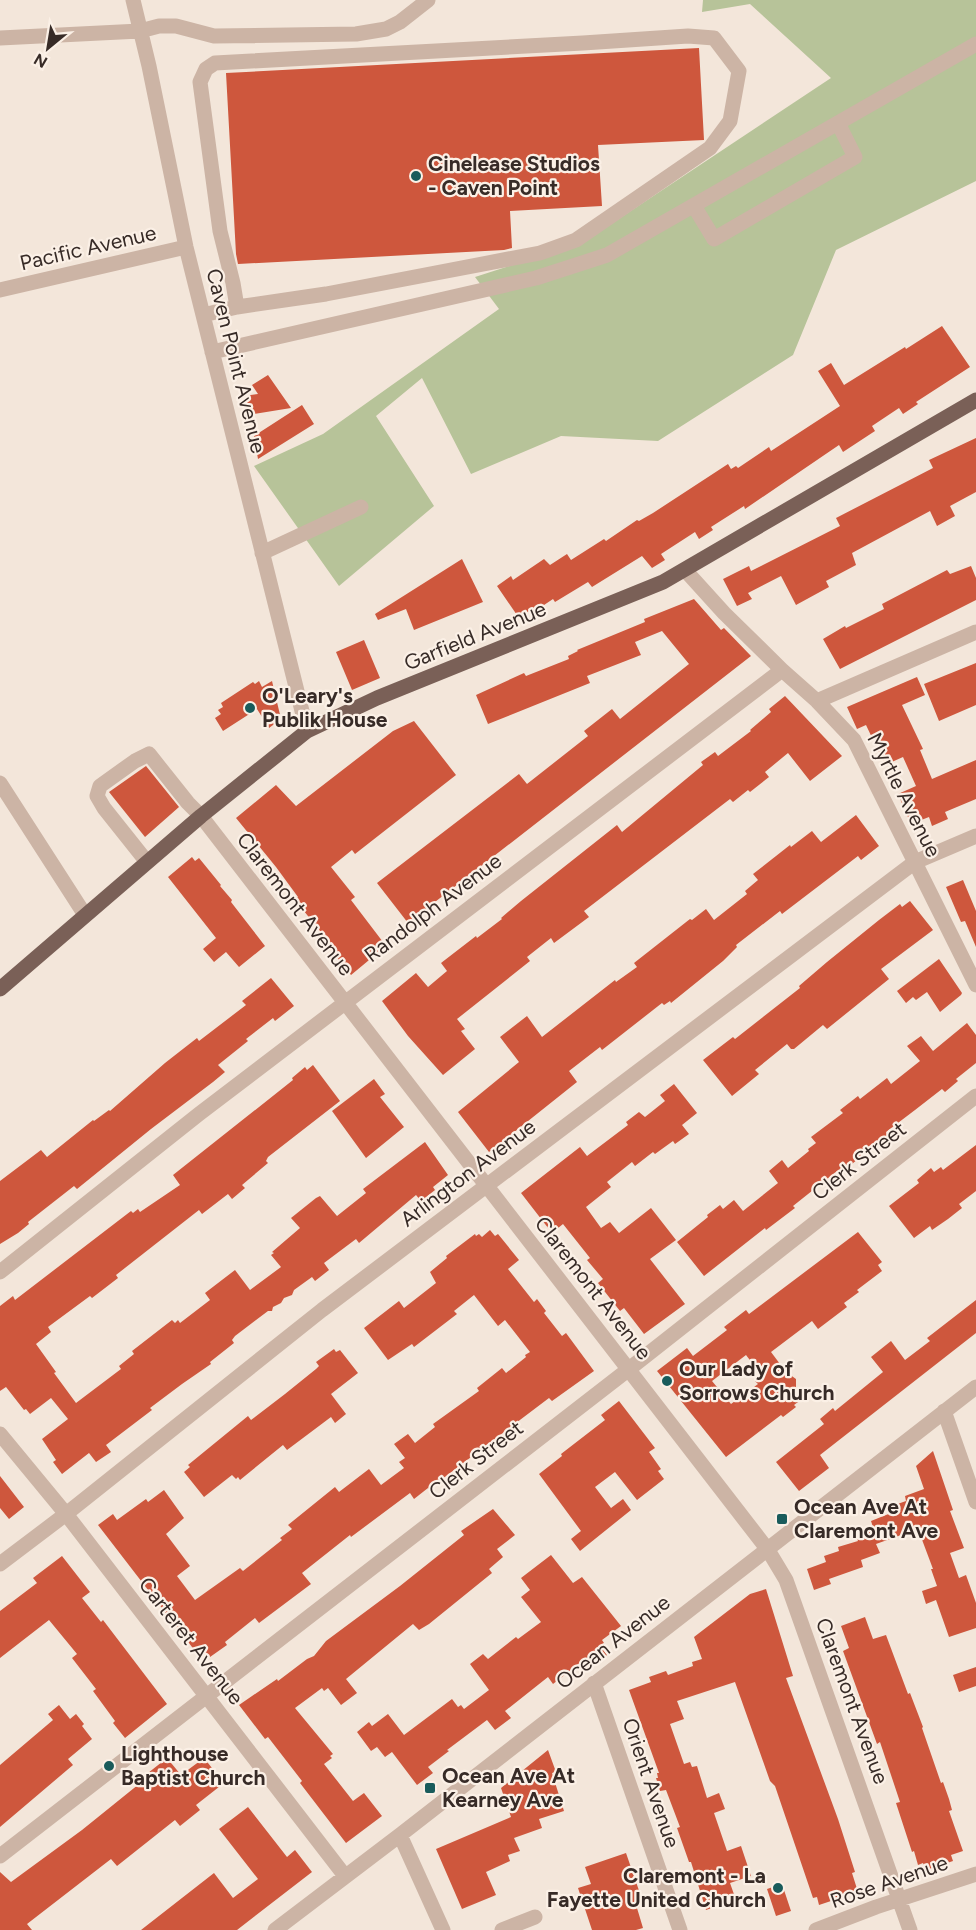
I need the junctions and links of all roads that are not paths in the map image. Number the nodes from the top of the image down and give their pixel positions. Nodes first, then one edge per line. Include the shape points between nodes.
1 (133, 0) edge
2 (428, 0) edge
3 (140, 31) junction
4 (0, 38) edge
5 (976, 44) edge
6 (838, 123) junction
7 (694, 206) junction
8 (186, 247) junction
9 (0, 290) edge
10 (237, 307) junction
11 (202, 315) junction
12 (212, 352) junction
13 (976, 400) edge
14 (361, 507) dead end
15 (262, 554) junction
16 (685, 570) junction
17 (976, 632) edge
18 (782, 670) junction
19 (817, 701) junction
20 (307, 730) junction
21 (0, 783) edge
22 (201, 816) junction
23 (976, 836) edge
24 (147, 862) junction
25 (915, 862) junction
26 (85, 915) junction
27 (976, 985) edge
28 (0, 989) edge
29 (344, 1002) junction
30 (976, 1096) edge
31 (487, 1185) junction
32 (0, 1272) edge
33 (629, 1369) junction
34 (976, 1387) edge
35 (944, 1411) junction
36 (0, 1434) edge
37 (976, 1502) edge
38 (66, 1514) junction
39 (768, 1550) junction
40 (0, 1564) edge
41 (594, 1683) junction
42 (206, 1695) junction
43 (400, 1835) junction
44 (0, 1856) edge
45 (976, 1874) edge
46 (345, 1876) junction
47 (900, 1900) junction
48 (535, 1917) dead end
49 (275, 1930) edge
50 (443, 1930) edge
51 (502, 1930) edge
52 (680, 1930) edge
53 (816, 1930) edge
54 (910, 1930) edge

1 - 3 street, Caven Point Avenue
2 - 3 street via 386,29 356,34 214,36 176,26
3 - 4 street
3 - 8 street, Caven Point Avenue
5 - 6 street
6 - 7 street
6 - 7 street via 855,157 714,239
7 - 12 street via 607,255 536,278
8 - 9 street, Pacific Avenue
8 - 11 street, Caven Point Avenue
10 - 10 street via 540,253 576,240 710,148 730,121 739,71 714,38 688,36 215,63 200,82 220,231
10 - 11 street
11 - 12 street, Caven Point Avenue
12 - 15 street, Caven Point Avenue
13 - 16 main road, Garfield Avenue
14 - 15 street
15 - 20 street, Caven Point Avenue
16 - 18 street, Myrtle Avenue
16 - 20 main road, Garfield Avenue
17 - 19 street
18 - 19 street, Myrtle Avenue
18 - 29 street, Randolph Avenue
19 - 25 street, Myrtle Avenue via 854,740
20 - 22 main road, Garfield Avenue
21 - 26 street
22 - 24 main road, Garfield Avenue
22 - 24 street, Claremont Avenue via 149,754 100,786 97,796 104,808
22 - 29 street, Claremont Avenue
23 - 25 street, Arlington Avenue
24 - 26 main road, Garfield Avenue
25 - 27 street, Myrtle Avenue
25 - 31 street, Arlington Avenue
26 - 28 main road, Garfield Avenue
29 - 31 street, Claremont Avenue
29 - 32 street, Randolph Avenue
30 - 33 street, Clerk Street
31 - 33 street, Claremont Avenue
31 - 38 street, Arlington Avenue
33 - 39 street, Claremont Avenue
33 - 42 street, Clerk Street
34 - 35 street, Ocean Avenue
35 - 37 street
35 - 39 street, Ocean Avenue
36 - 38 street, Carteret Avenue
38 - 40 street, Arlington Avenue
38 - 42 street, Carteret Avenue
39 - 41 street, Ocean Avenue
39 - 47 street, Claremont Avenue via 786,1580
41 - 43 street, Ocean Avenue
41 - 52 street, Orient Avenue
42 - 44 street, Clerk Street
42 - 46 street, Carteret Avenue
43 - 46 street, Ocean Avenue
43 - 50 street
45 - 47 street, Rose Avenue
46 - 49 street, Ocean Avenue
47 - 53 street, Rose Avenue
47 - 54 street, Claremont Avenue
48 - 51 street

